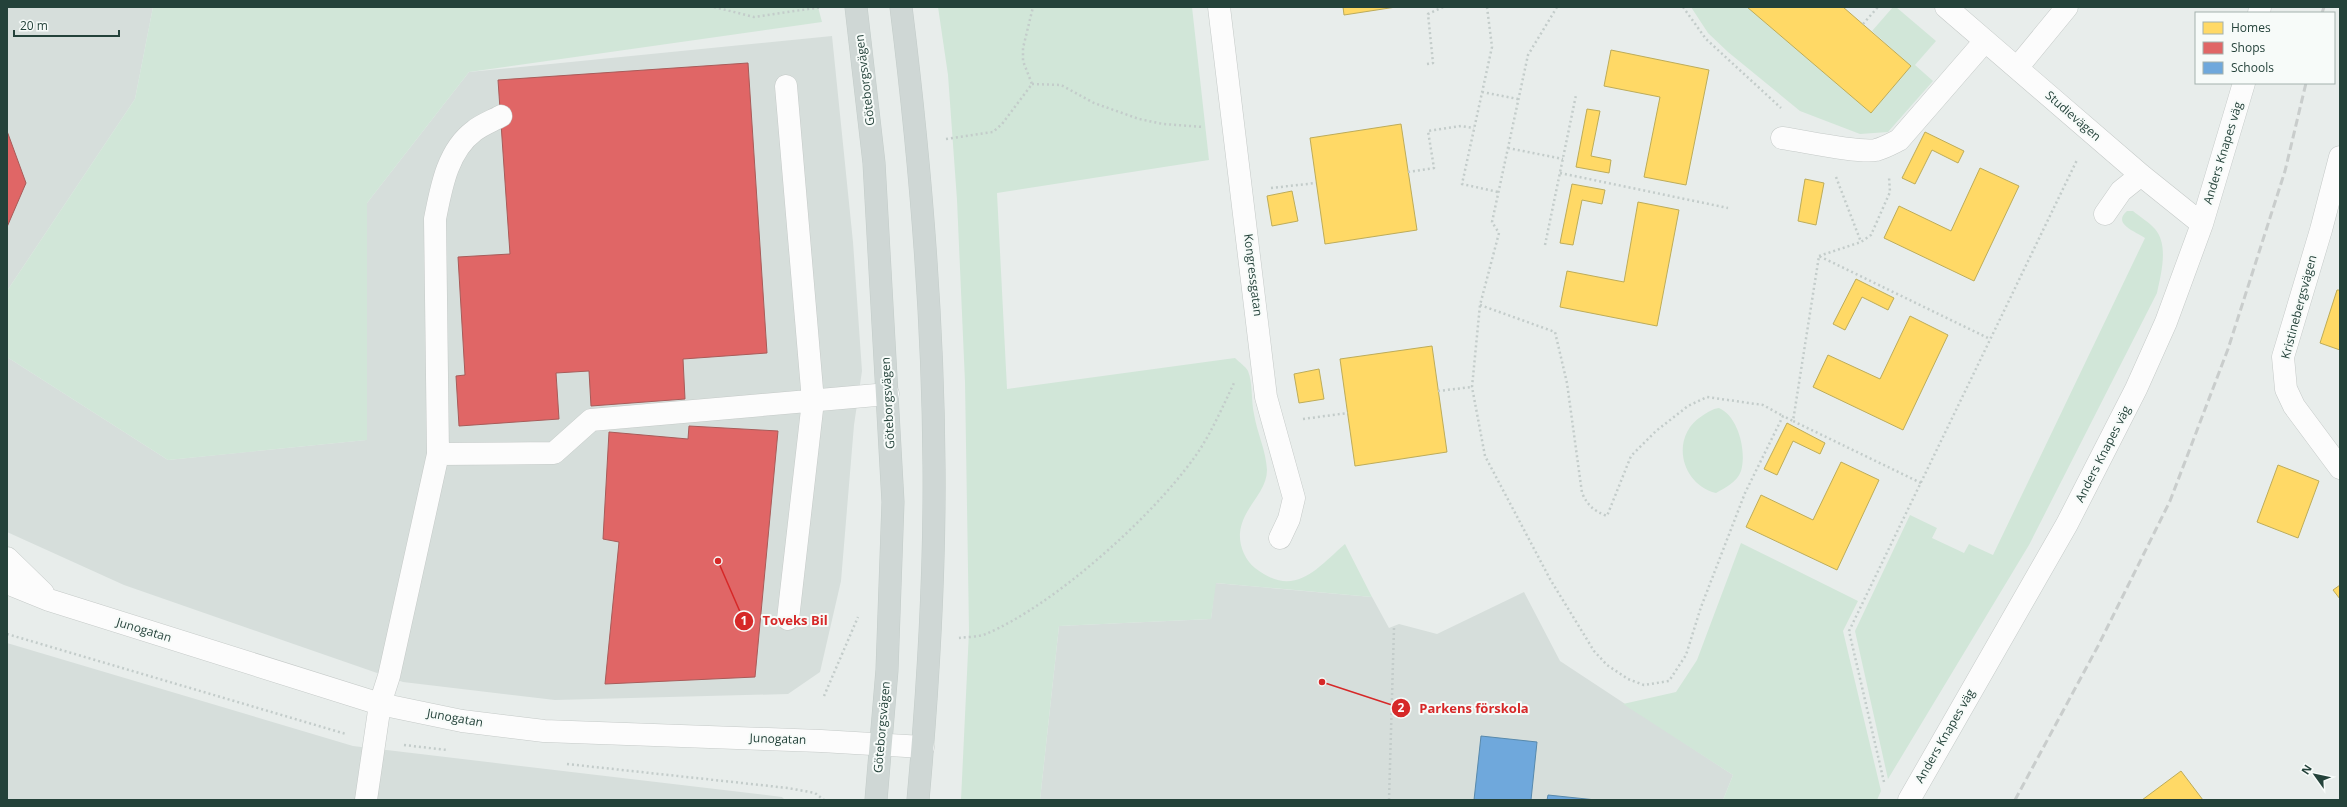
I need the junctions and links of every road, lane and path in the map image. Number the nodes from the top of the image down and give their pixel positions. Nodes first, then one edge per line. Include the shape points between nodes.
1 (714, 7) edge
2 (822, 7) edge
3 (856, 7) edge
4 (901, 7) edge
5 (1033, 7) edge
6 (1218, 7) edge
7 (1443, 7) edge
8 (1487, 7) edge
9 (1557, 7) edge
10 (1683, 7) edge
11 (1878, 7) edge
12 (1946, 7) edge
13 (2067, 7) edge
14 (1863, 24) dead end
15 (1986, 41) junction
16 (1427, 64) dead end
17 (2017, 68) junction
18 (1032, 84) junction
19 (2244, 84) edge
20 (786, 86) dead end
21 (1482, 92) junction
22 (1576, 95) dead end
23 (1518, 99) junction
24 (501, 116) dead end
25 (1205, 127) dead end
26 (1474, 128) junction
27 (1782, 138) joint
28 (945, 139) dead end
29 (1824, 144) junction
30 (1887, 146) junction
31 (1508, 148) junction
32 (2079, 154) dead end
33 (2340, 157) edge
34 (1563, 159) junction
35 (1408, 172) dead end
36 (1560, 173) junction
37 (2141, 175) junction
38 (1316, 183) dead end
39 (1270, 188) dead end
40 (1498, 192) junction
41 (2335, 201) edge
42 (1728, 208) dead end
43 (2104, 214) dead end
44 (2202, 224) junction
45 (1861, 242) junction
46 (1545, 245) dead end
47 (1819, 256) junction
48 (1480, 305) junction
49 (1990, 339) junction
50 (1237, 377) dead end
51 (1472, 387) junction
52 (1438, 392) dead end
53 (888, 394) junction
54 (813, 401) junction
55 (1348, 413) dead end
56 (1783, 416) junction
57 (1302, 419) dead end
58 (1793, 422) junction
59 (438, 454) junction
60 (2340, 468) edge
61 (1921, 483) junction
62 (1280, 538) dead end
63 (7, 558) edge
64 (7, 583) edge
65 (49, 600) junction
66 (788, 620) dead end
67 (1394, 628) dead end
68 (958, 638) dead end
69 (380, 704) junction
70 (881, 744) junction
71 (922, 747) junction
72 (1884, 784) dead end
73 (366, 800) edge
74 (876, 800) edge
75 (918, 800) edge
76 (1389, 800) edge
77 (1909, 800) edge

1 - 2 path via 754,17
3 - 53 main road, Göteborgsvägen via 874,163
4 - 71 main road via 915,118 924,244 934,465 929,638
5 - 18 path via 1023,48 1023,61
6 - 62 street, Kongressgatan via 1266,397 1294,498
7 - 16 path via 1428,14 1433,63
8 - 21 path via 1492,47
9 - 23 path via 1528,55
10 - 27 path via 1706,39 1786,112
11 - 14 path
12 - 15 street, Studievägen
13 - 17 street
15 - 17 street, Studievägen
15 - 30 street via 1899,140
17 - 37 street, Studievägen
18 - 25 path via 1061,84 1094,102 1139,119 1187,127
18 - 28 path via 993,132
19 - 44 street, Anders Knapes väg
20 - 54 street
21 - 23 path
21 - 26 path
22 - 34 path
23 - 31 path
24 - 59 street via 473,131 451,158 441,187 435,219
26 - 35 path via 1461,126 1428,131 1434,168
26 - 40 path via 1462,184
27 - 29 street
29 - 30 street via 1862,150 1875,150
29 - 45 path
30 - 45 path via 1890,192 1871,236
31 - 34 path
31 - 40 path
32 - 49 path
33 - 41 street, Kristinebergsvägen
34 - 36 path
36 - 42 path
36 - 46 path
37 - 43 street via 2121,191
37 - 44 street, Studievägen
38 - 39 path
40 - 48 path via 1492,222 1499,232
41 - 60 street, Kristinebergsvägen via 2283,357 2286,389 2294,406
44 - 77 street, Anders Knapes väg via 2166,322 2101,460
45 - 47 path
47 - 49 path
47 - 58 path
48 - 51 path
48 - 56 path via 1555,332 1567,383 1582,493 1586,503 1595,511 1607,516 1631,456 1662,426 1688,406 1707,397 1763,405
49 - 61 path
50 - 68 path via 1195,457 1153,506 1116,542 1048,597 1017,617 984,635
51 - 52 path
51 - 56 path via 1485,456 1550,579 1594,651 1607,665 1628,679 1644,685 1669,681 1686,655 1745,493
53 - 54 street
53 - 70 main road, Göteborgsvägen via 893,502 887,670
54 - 59 street via 591,420 554,453
54 - 66 street
55 - 57 path
56 - 58 path
58 - 61 path
59 - 69 street via 389,676
61 - 72 path via 1849,631
63 - 65 street
64 - 65 street, Junogatan
65 - 69 street, Junogatan
67 - 76 path
69 - 70 street, Junogatan via 462,721 544,731
69 - 73 street
70 - 71 street, Junogatan
70 - 74 main road, Göteborgsvägen
71 - 75 main road

